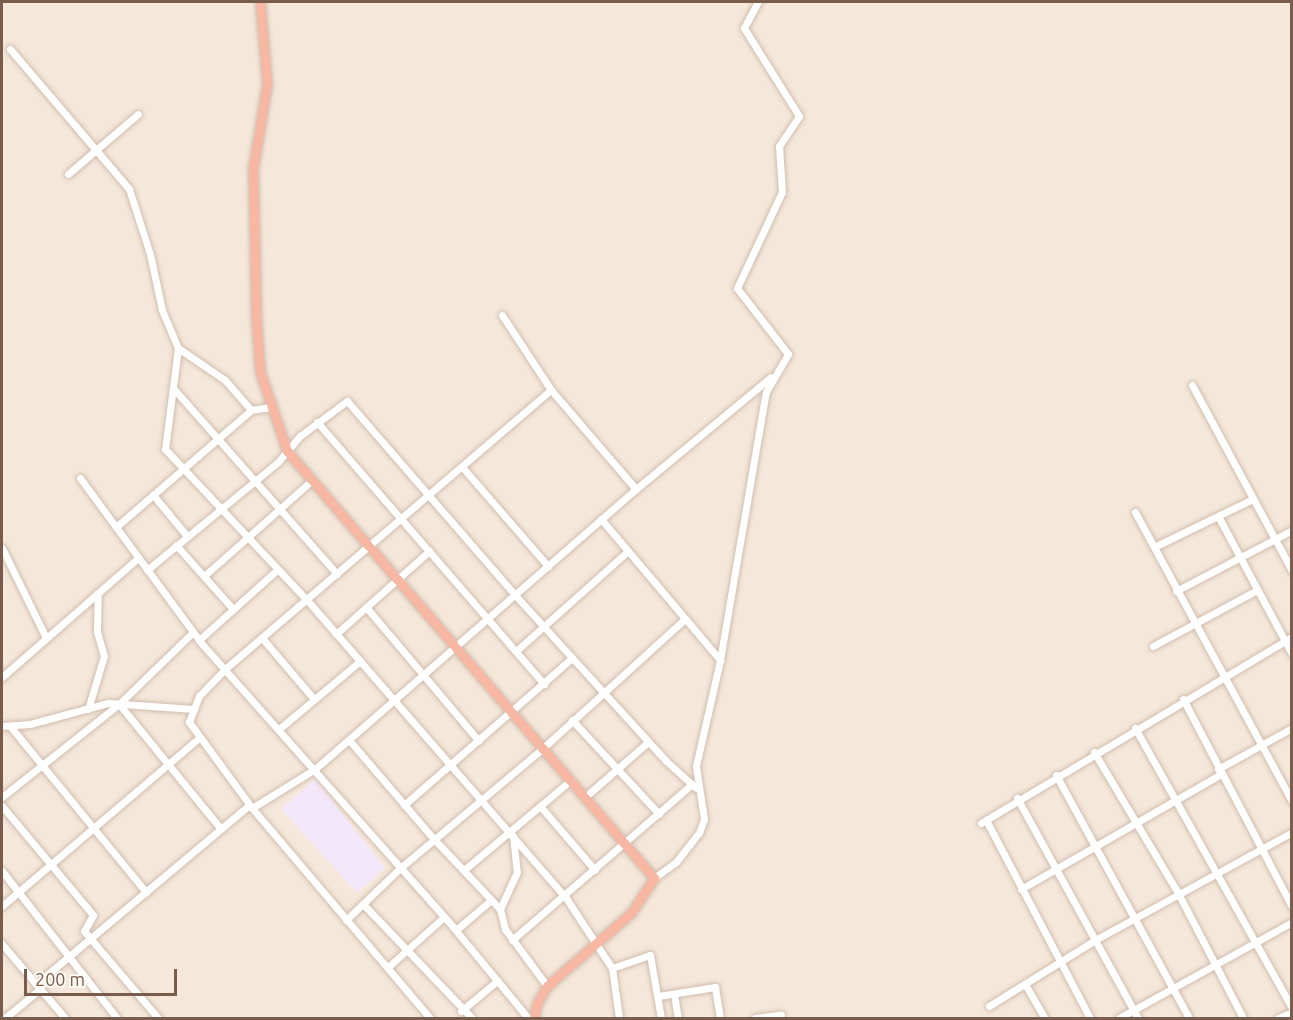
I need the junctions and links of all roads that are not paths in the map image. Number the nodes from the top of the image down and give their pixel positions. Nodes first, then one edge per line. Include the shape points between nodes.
1 (260, 2) edge
2 (758, 2) edge
3 (10, 49) dead end
4 (138, 114) dead end
5 (96, 150) junction
6 (68, 174) dead end
7 (502, 315) dead end
8 (178, 348) junction
9 (774, 375) junction
10 (1192, 385) dead end
11 (173, 388) junction
12 (551, 390) junction
13 (269, 407) junction
14 (251, 410) junction
15 (317, 422) junction
16 (218, 439) junction
17 (287, 451) junction
18 (463, 468) junction
19 (184, 469) junction
20 (80, 478) dead end
21 (254, 480) junction
22 (311, 481) junction
23 (636, 489) junction
24 (153, 495) junction
25 (430, 497) junction
26 (1253, 499) junction
27 (221, 508) junction
28 (280, 509) junction
29 (1136, 512) dead end
30 (1218, 516) junction
31 (601, 519) junction
32 (402, 520) junction
33 (116, 527) junction
34 (1292, 530) edge
35 (187, 536) junction
36 (248, 537) junction
37 (1274, 539) junction
38 (176, 545) junction
39 (1154, 547) junction
40 (2, 548) edge
41 (369, 548) junction
42 (429, 551) junction
43 (628, 551) junction
44 (1239, 556) junction
45 (138, 558) junction
46 (548, 566) junction
47 (278, 569) junction
48 (147, 570) junction
49 (1292, 572) edge
50 (338, 574) junction
51 (204, 576) junction
52 (397, 580) junction
53 (1257, 590) junction
54 (1176, 591) junction
55 (98, 593) junction
56 (515, 595) junction
57 (308, 600) junction
58 (366, 607) junction
59 (233, 609) junction
60 (488, 619) junction
61 (685, 619) junction
62 (1194, 624) junction
63 (543, 627) junction
64 (193, 632) junction
65 (336, 634) junction
66 (46, 638) junction
67 (262, 638) junction
68 (1288, 639) edge
69 (199, 640) junction
70 (1153, 646) dead end
71 (456, 647) junction
72 (516, 651) junction
73 (1292, 654) edge
74 (572, 658) junction
75 (720, 660) junction
76 (360, 661) junction
77 (225, 669) junction
78 (424, 675) junction
79 (1222, 676) junction
80 (2, 677) edge
81 (544, 684) junction
82 (602, 691) junction
83 (314, 699) junction
84 (1183, 699) junction
85 (394, 702) junction
86 (119, 704) junction
87 (88, 708) junction
88 (194, 710) junction
89 (513, 712) junction
90 (572, 720) junction
91 (2, 726) edge
92 (10, 726) junction
93 (1135, 728) junction
94 (1292, 728) edge
95 (279, 729) junction
96 (199, 738) junction
97 (349, 740) junction
98 (479, 741) junction
99 (648, 742) junction
100 (1261, 746) junction
101 (543, 748) junction
102 (1094, 752) junction
103 (42, 765) junction
104 (168, 765) junction
105 (451, 765) junction
106 (315, 769) junction
107 (618, 769) junction
108 (1220, 772) junction
109 (1056, 775) junction
110 (570, 780) junction
111 (694, 786) junction
112 (2, 797) edge
113 (585, 797) junction
114 (480, 798) junction
115 (1017, 798) junction
116 (1176, 801) junction
117 (1292, 801) edge
118 (404, 805) junction
119 (2, 806) edge
120 (540, 806) junction
121 (251, 807) junction
122 (659, 814) junction
123 (1137, 824) junction
124 (94, 829) junction
125 (221, 830) junction
126 (1292, 832) edge
127 (511, 834) junction
128 (434, 839) junction
129 (625, 844) junction
130 (1097, 847) junction
131 (1261, 849) junction
132 (51, 865) junction
133 (399, 869) junction
134 (464, 870) junction
135 (595, 870) junction
136 (1057, 870) junction
137 (2, 872) edge
138 (1215, 873) junction
139 (654, 878) junction
140 (1021, 889) junction
141 (18, 892) junction
142 (146, 892) junction
143 (1178, 893) junction
144 (565, 896) junction
145 (491, 900) junction
146 (363, 904) junction
147 (2, 906) edge
148 (1292, 907) edge
149 (500, 909) junction
150 (444, 917) junction
151 (1137, 917) junction
152 (346, 920) junction
153 (1292, 922) edge
154 (456, 930) junction
155 (91, 939) junction
156 (512, 940) junction
157 (1095, 940) junction
158 (2, 944) edge
159 (1256, 945) junction
160 (597, 946) junction
161 (407, 950) junction
162 (70, 956) junction
163 (1059, 962) junction
164 (388, 967) junction
165 (1215, 967) junction
166 (612, 968) junction
167 (497, 981) junction
168 (1025, 984) junction
169 (38, 986) junction
170 (547, 986) junction
171 (1174, 989) junction
172 (674, 994) junction
173 (658, 996) junction
174 (989, 1006) dead end
175 (1134, 1010) junction
176 (1292, 1010) edge
177 (461, 1011) junction
178 (781, 1015) dead end
179 (5, 1018) edge
180 (65, 1018) edge
181 (117, 1018) edge
182 (158, 1018) edge
183 (430, 1018) edge
184 (472, 1018) edge
185 (528, 1018) edge
186 (534, 1018) edge
187 (619, 1018) edge
188 (661, 1018) edge
189 (678, 1018) edge
190 (720, 1018) edge
191 (756, 1018) edge
192 (1045, 1018) edge
193 (1090, 1018) edge
194 (1119, 1018) edge
195 (1138, 1018) edge
196 (1189, 1018) edge
197 (1244, 1018) edge
198 (1278, 1018) edge

1 - 13 highway via 267,84 253,170 252,206 260,372
2 - 9 street via 744,28 799,116 779,146 782,192 737,284 787,352
3 - 5 street
4 - 5 street
5 - 6 street
5 - 8 street via 129,189 150,254 162,310
7 - 12 street
8 - 11 street
8 - 14 street via 225,381
9 - 23 street
9 - 75 street via 766,392
10 - 26 street
11 - 16 street
11 - 19 street via 165,449
12 - 18 street
12 - 23 street
13 - 14 street
13 - 17 highway
14 - 16 street
15 - 17 street
15 - 25 street via 347,401
15 - 32 street
16 - 19 street
16 - 21 street
17 - 21 street
17 - 22 highway
18 - 25 street
18 - 46 street
19 - 24 street
19 - 27 street
20 - 33 street
21 - 27 street
21 - 28 street
22 - 28 street
22 - 41 highway
23 - 31 street
24 - 33 street
24 - 35 street
25 - 32 street
25 - 56 street
26 - 30 street
26 - 37 street
27 - 35 street
27 - 36 street
28 - 36 street
28 - 50 street
29 - 39 street
30 - 39 street
30 - 44 street
31 - 43 street
31 - 46 street
32 - 41 street
32 - 42 street
33 - 45 street
34 - 37 street
35 - 38 street
36 - 47 street
36 - 51 street
37 - 44 street
37 - 49 street
38 - 48 street
38 - 51 street
39 - 54 street
40 - 66 street
41 - 50 street
41 - 52 highway
42 - 52 street
42 - 60 street
43 - 61 street
43 - 63 street
44 - 53 street
44 - 54 street
45 - 48 street
45 - 55 street
46 - 56 street
47 - 57 street
47 - 59 street
48 - 64 street
50 - 57 street
51 - 59 street
52 - 58 street
52 - 71 highway
53 - 62 street
53 - 68 street
54 - 62 street
55 - 66 street
55 - 87 street via 97,632 104,656
56 - 60 street
56 - 63 street
57 - 65 street
57 - 67 street
58 - 65 street
58 - 78 street
59 - 69 street
60 - 71 street
60 - 72 street
61 - 75 street
61 - 82 street
62 - 70 street
62 - 79 street
63 - 72 street
63 - 74 street
64 - 69 street
64 - 86 street
65 - 76 street
66 - 80 street
67 - 77 street
67 - 83 street
68 - 73 street
68 - 79 street
69 - 77 street
71 - 78 street
71 - 89 highway
72 - 81 street
74 - 81 street
74 - 82 street
75 - 111 street
76 - 83 street
76 - 85 street
77 - 88 street via 199,696
77 - 95 street
78 - 85 street
78 - 98 street
79 - 84 street
79 - 100 street
81 - 89 street
82 - 90 street
82 - 99 street
83 - 95 street
84 - 93 street
84 - 108 street
85 - 97 street
85 - 105 street
86 - 87 street
86 - 88 street
86 - 103 street
86 - 104 street
87 - 92 street
88 - 96 street via 189,722
89 - 98 street
89 - 101 highway
90 - 101 street
90 - 107 street
91 - 92 street
92 - 103 street
93 - 102 street
93 - 116 street
94 - 100 street
95 - 106 street
96 - 104 street
96 - 121 street
97 - 106 street
97 - 118 street
98 - 105 street
99 - 107 street
99 - 111 street
100 - 108 street
100 - 117 street
101 - 110 highway
101 - 114 street
102 - 109 street
102 - 123 street
103 - 112 street
103 - 124 street
104 - 124 street
104 - 125 street
105 - 114 street
105 - 118 street
106 - 121 street
106 - 133 street
107 - 113 street
107 - 122 street
108 - 116 street
108 - 131 street
109 - 115 street
109 - 130 street
110 - 113 highway
110 - 120 street
111 - 122 street
111 - 139 street via 704,819 699,833 676,862
113 - 129 highway
114 - 127 street
114 - 128 street
115 - 136 street
115 - 140 street via 984,821
116 - 123 street
116 - 138 street
118 - 128 street
119 - 132 street
120 - 127 street
120 - 135 street
121 - 125 street
121 - 152 street
122 - 129 street
123 - 130 street
123 - 143 street
124 - 132 street
124 - 142 street
125 - 142 street
126 - 131 street
127 - 134 street
127 - 144 street
127 - 149 street via 516,872
128 - 133 street
128 - 134 street
129 - 135 street
129 - 139 highway
130 - 136 street
130 - 151 street
131 - 138 street
131 - 148 street
132 - 141 street
132 - 155 street via 93,915 84,931
133 - 146 street
133 - 150 street
134 - 145 street
135 - 144 street
136 - 140 street
136 - 157 street
137 - 141 street
138 - 143 street
138 - 159 street
139 - 160 highway via 631,913
140 - 163 street
141 - 147 street
141 - 162 street
142 - 155 street
143 - 151 street
143 - 165 street
144 - 156 street
144 - 160 street
145 - 149 street
145 - 154 street
146 - 152 street
146 - 161 street
149 - 156 street
150 - 154 street
150 - 161 street
151 - 157 street
151 - 171 street
152 - 164 street
153 - 159 street
154 - 167 street
155 - 162 street
155 - 182 street
156 - 170 street
157 - 163 street
157 - 175 street
158 - 169 street
159 - 165 street
159 - 176 street
160 - 166 street
160 - 170 highway
161 - 164 street
161 - 177 street
162 - 169 street
162 - 181 street
163 - 168 street
163 - 193 street
164 - 183 street
165 - 171 street
165 - 197 street
166 - 173 street via 650,955
166 - 187 street
167 - 177 street
167 - 185 street
168 - 174 street
168 - 192 street
169 - 179 street
169 - 180 street
170 - 186 highway
171 - 175 street
171 - 196 street
172 - 173 street
172 - 189 street
172 - 190 street via 715,987
173 - 188 street
175 - 194 street
175 - 195 street
176 - 198 street
177 - 184 street
178 - 191 street

